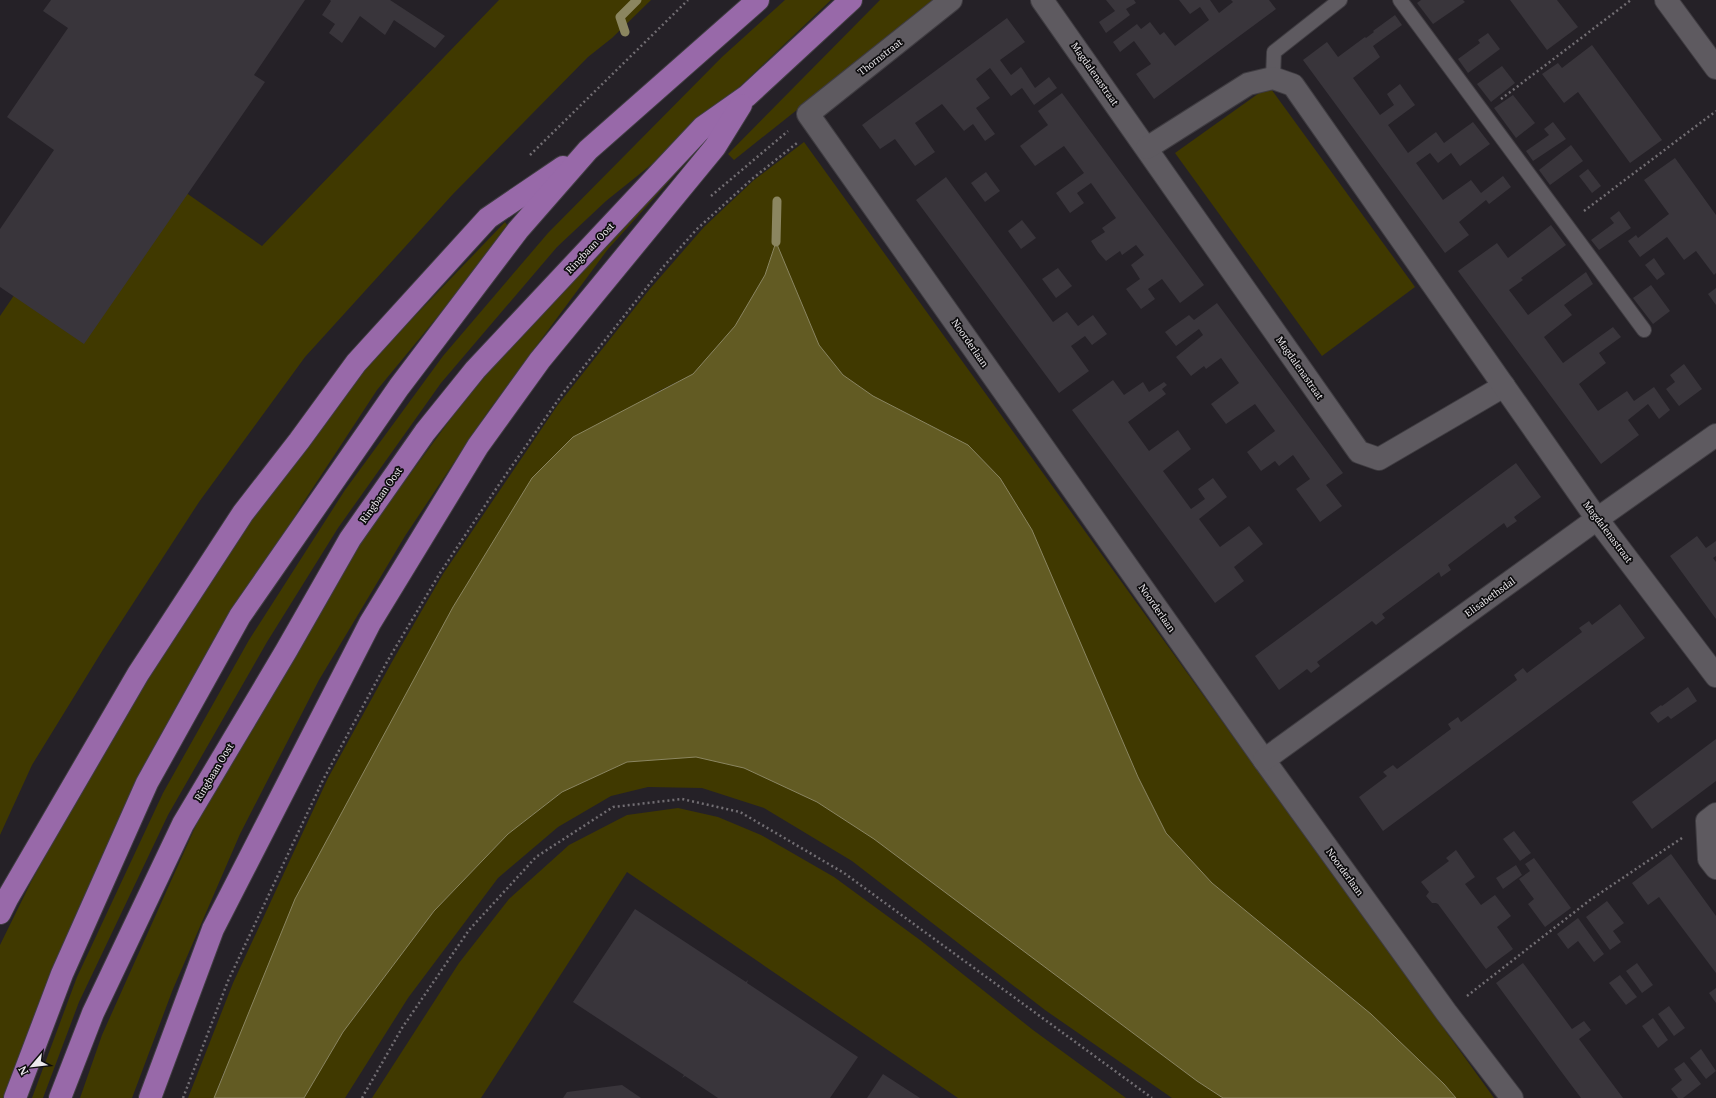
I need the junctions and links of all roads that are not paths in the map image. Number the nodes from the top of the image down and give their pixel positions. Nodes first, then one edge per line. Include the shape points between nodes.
1 (758, 0) edge
2 (851, 0) edge
3 (951, 0) edge
4 (1042, 0) edge
5 (1340, 0) edge
6 (1400, 0) edge
7 (1666, 0) edge
8 (1716, 68) edge
9 (1273, 78) junction
10 (747, 96) junction
11 (808, 114) joint
12 (1147, 148) junction
13 (588, 150) junction
14 (1644, 330) dead end
15 (1504, 386) junction
16 (1716, 435) edge
17 (1597, 519) junction
18 (1716, 676) edge
19 (1264, 760) junction
20 (1711, 818) edge
21 (1716, 868) edge
22 (0, 913) edge
23 (15, 1098) edge
24 (60, 1098) edge
25 (150, 1098) edge
26 (1512, 1098) edge

1 - 13 main road
2 - 10 main road, Ringbaan Oost
3 - 11 street, Thornstraat
4 - 12 street, Magdalenastraat
5 - 9 lane via 1274,52
6 - 14 lane
7 - 8 street
9 - 12 street via 1248,84
9 - 15 street, Magdalenastraat via 1293,85
10 - 24 main road, Ringbaan Oost via 703,127 474,370 425,432 350,539 183,824 93,1013
10 - 25 main road via 716,147 540,360 483,440 370,623 213,929
11 - 19 street, Noorderlaan
12 - 15 street, Magdalenastraat via 1359,452 1379,459
13 - 22 main road via 488,218 356,363 243,513 142,668
13 - 23 main road via 518,230 409,374 240,616 147,784 62,974
15 - 17 street, Magdalenastraat
16 - 17 street, Elisabethsdal
17 - 18 street, Magdalenastraat
17 - 19 street, Elisabethsdal
19 - 26 street, Noorderlaan via 1446,1012
20 - 21 street via 1709,859

